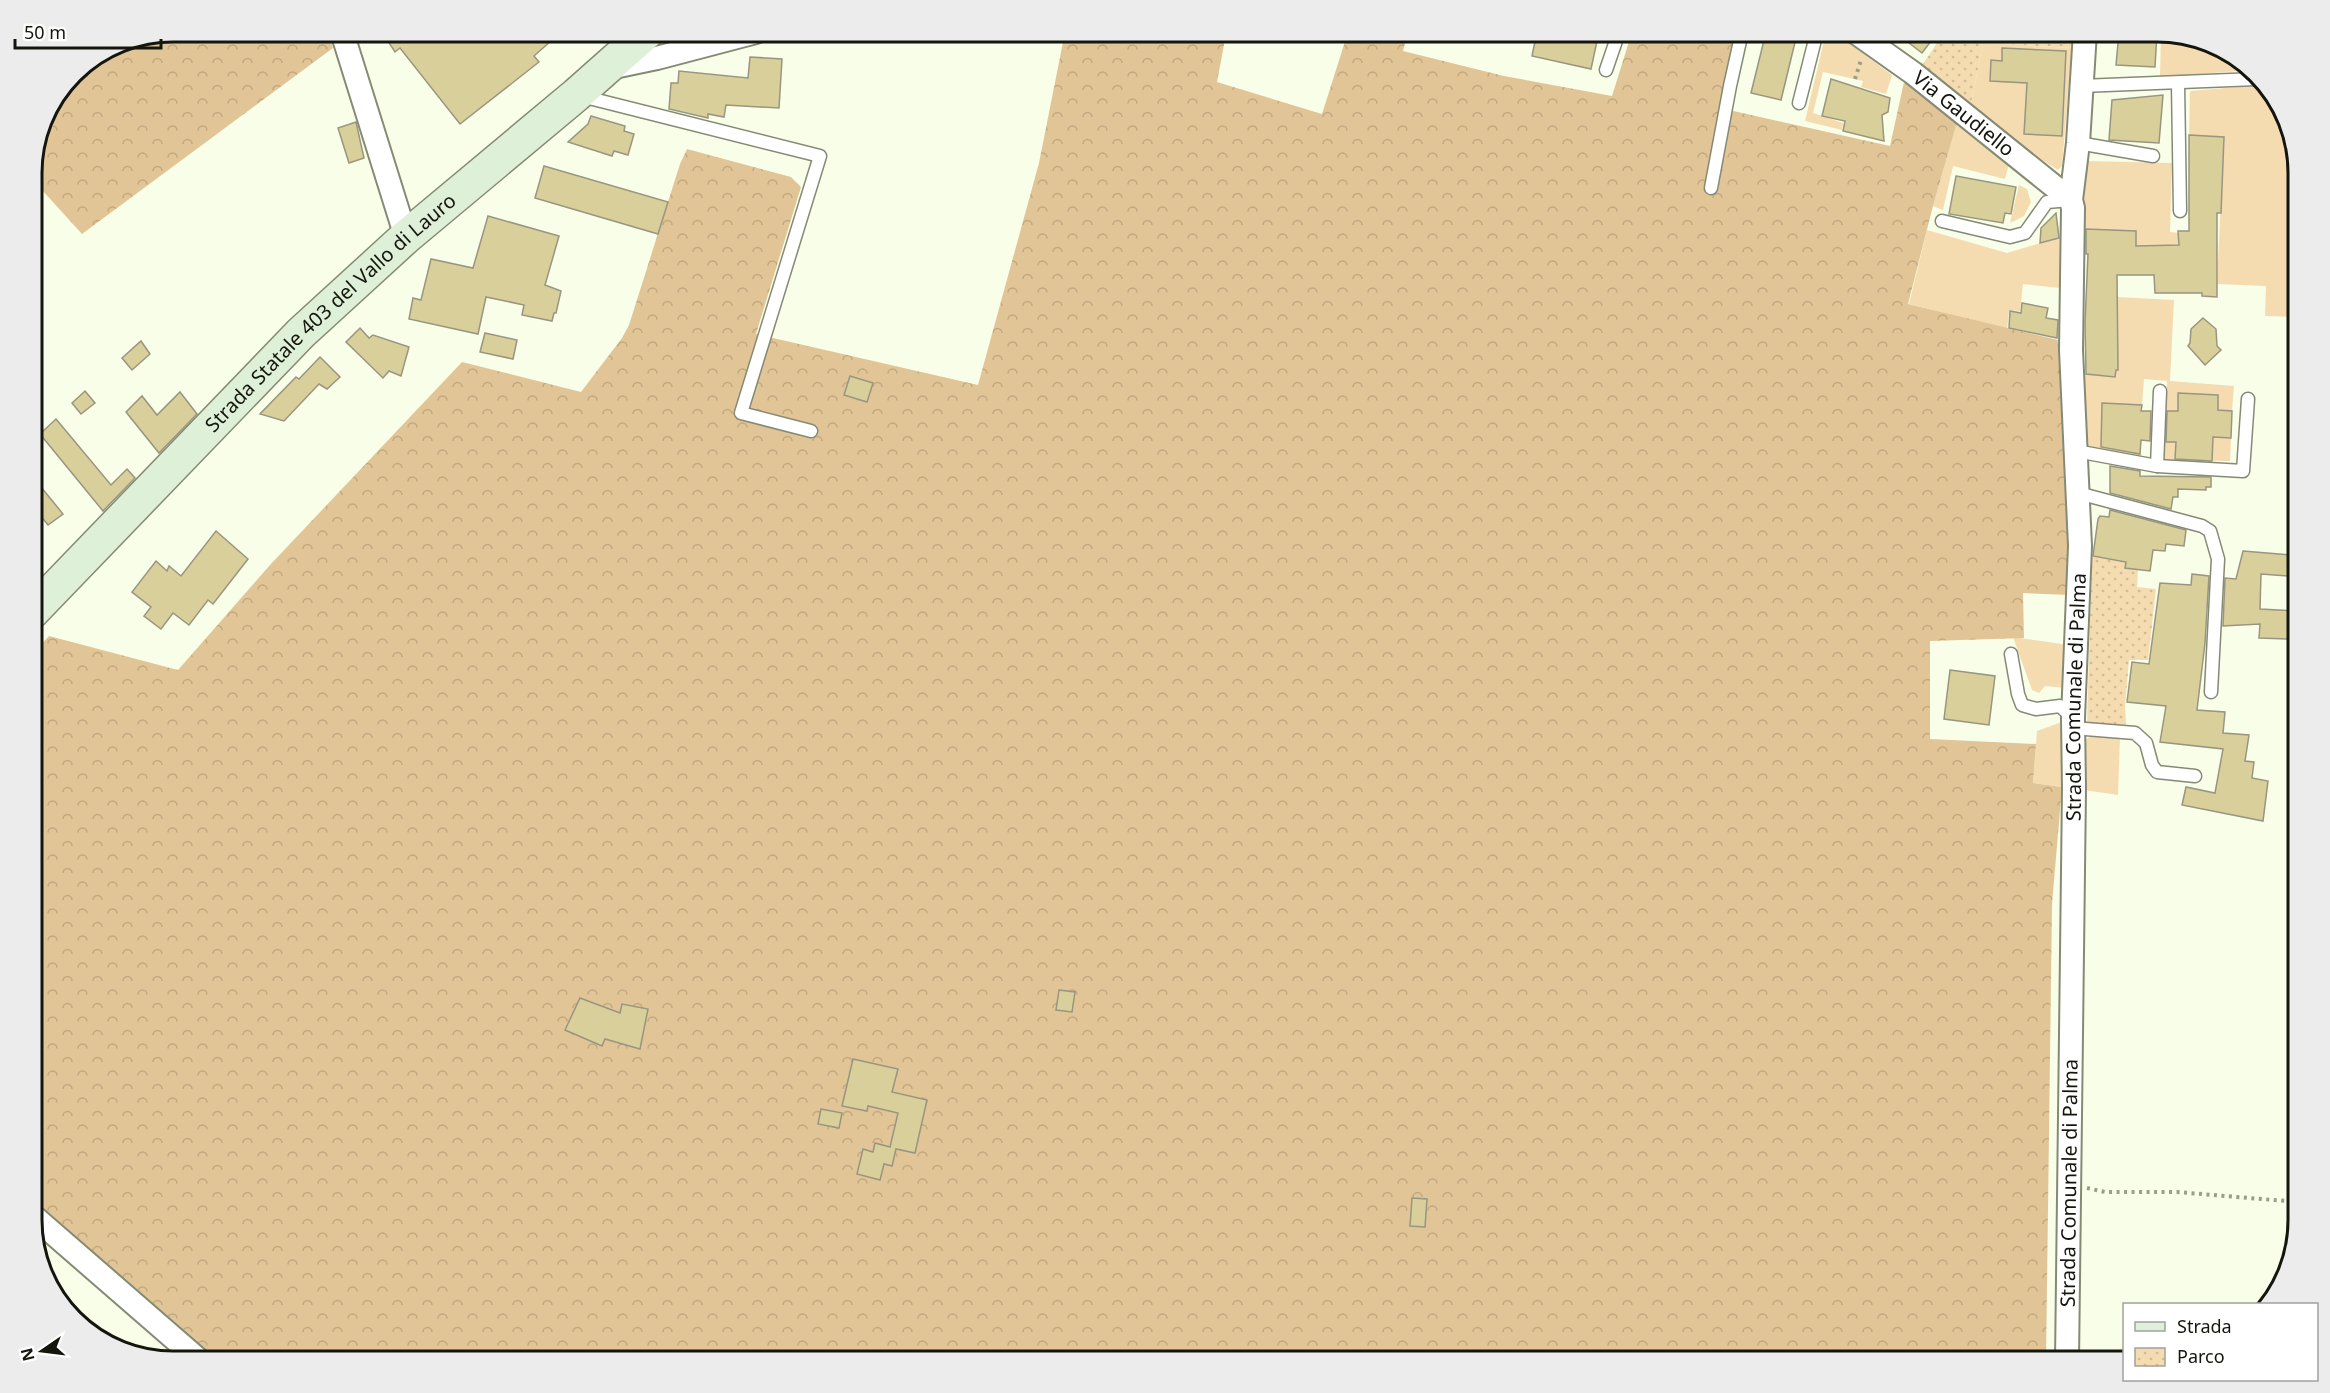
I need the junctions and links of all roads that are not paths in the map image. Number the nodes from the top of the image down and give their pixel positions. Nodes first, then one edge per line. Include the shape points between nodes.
1 (345, 42) edge
2 (634, 42) edge
3 (718, 42) edge
4 (1616, 42) edge
5 (1740, 42) edge
6 (1814, 42) edge
7 (1869, 42) edge
8 (2084, 42) edge
9 (607, 68) junction
10 (1606, 70) dead end
11 (2249, 79) edge
12 (2178, 83) junction
13 (2081, 86) junction
14 (576, 95) junction
15 (1799, 103) dead end
16 (2078, 143) junction
17 (2153, 156) dead end
18 (1711, 188) dead end
19 (2071, 200) junction
20 (2180, 211) dead end
21 (1942, 221) dead end
22 (406, 237) junction
23 (2160, 391) dead end
24 (2248, 399) dead end
25 (811, 430) dead end
26 (2076, 451) junction
27 (2157, 466) junction
28 (2078, 493) junction
29 (42, 602) edge
30 (2012, 654) dead end
31 (2211, 692) dead end
32 (2073, 723) junction
33 (2195, 776) dead end
34 (42, 1224) edge
35 (187, 1351) edge
36 (2067, 1351) edge

1 - 22 street
2 - 9 main road, Strada Statale 403 del Vallo di Lauro
3 - 9 street
4 - 10 lane
5 - 18 lane
6 - 15 lane
7 - 19 street, Via Gaudiello
8 - 13 street, Strada Comunale di Palma
9 - 14 main road, Strada Statale 403 del Vallo di Lauro
11 - 12 lane
12 - 13 lane
12 - 20 lane
13 - 16 street, Strada Comunale di Palma
14 - 22 main road, Strada Statale 403 del Vallo di Lauro
14 - 25 lane via 820,156 741,413
16 - 17 lane
16 - 19 street, Strada Comunale di Palma
19 - 21 lane via 2047,202 2025,233 2010,237
19 - 26 street, Strada Comunale di Palma
22 - 29 main road, Strada Statale 403 del Vallo di Lauro via 301,333
23 - 27 lane
24 - 27 lane via 2243,471
26 - 27 lane
26 - 28 street, Strada Comunale di Palma
28 - 31 lane via 2210,531 2218,559
28 - 32 street, Strada Comunale di Palma via 2080,546
30 - 32 lane via 2022,705 2036,709 2060,706
32 - 33 lane via 2135,733 2146,743 2157,772
32 - 36 street, Strada Comunale di Palma
34 - 35 street

